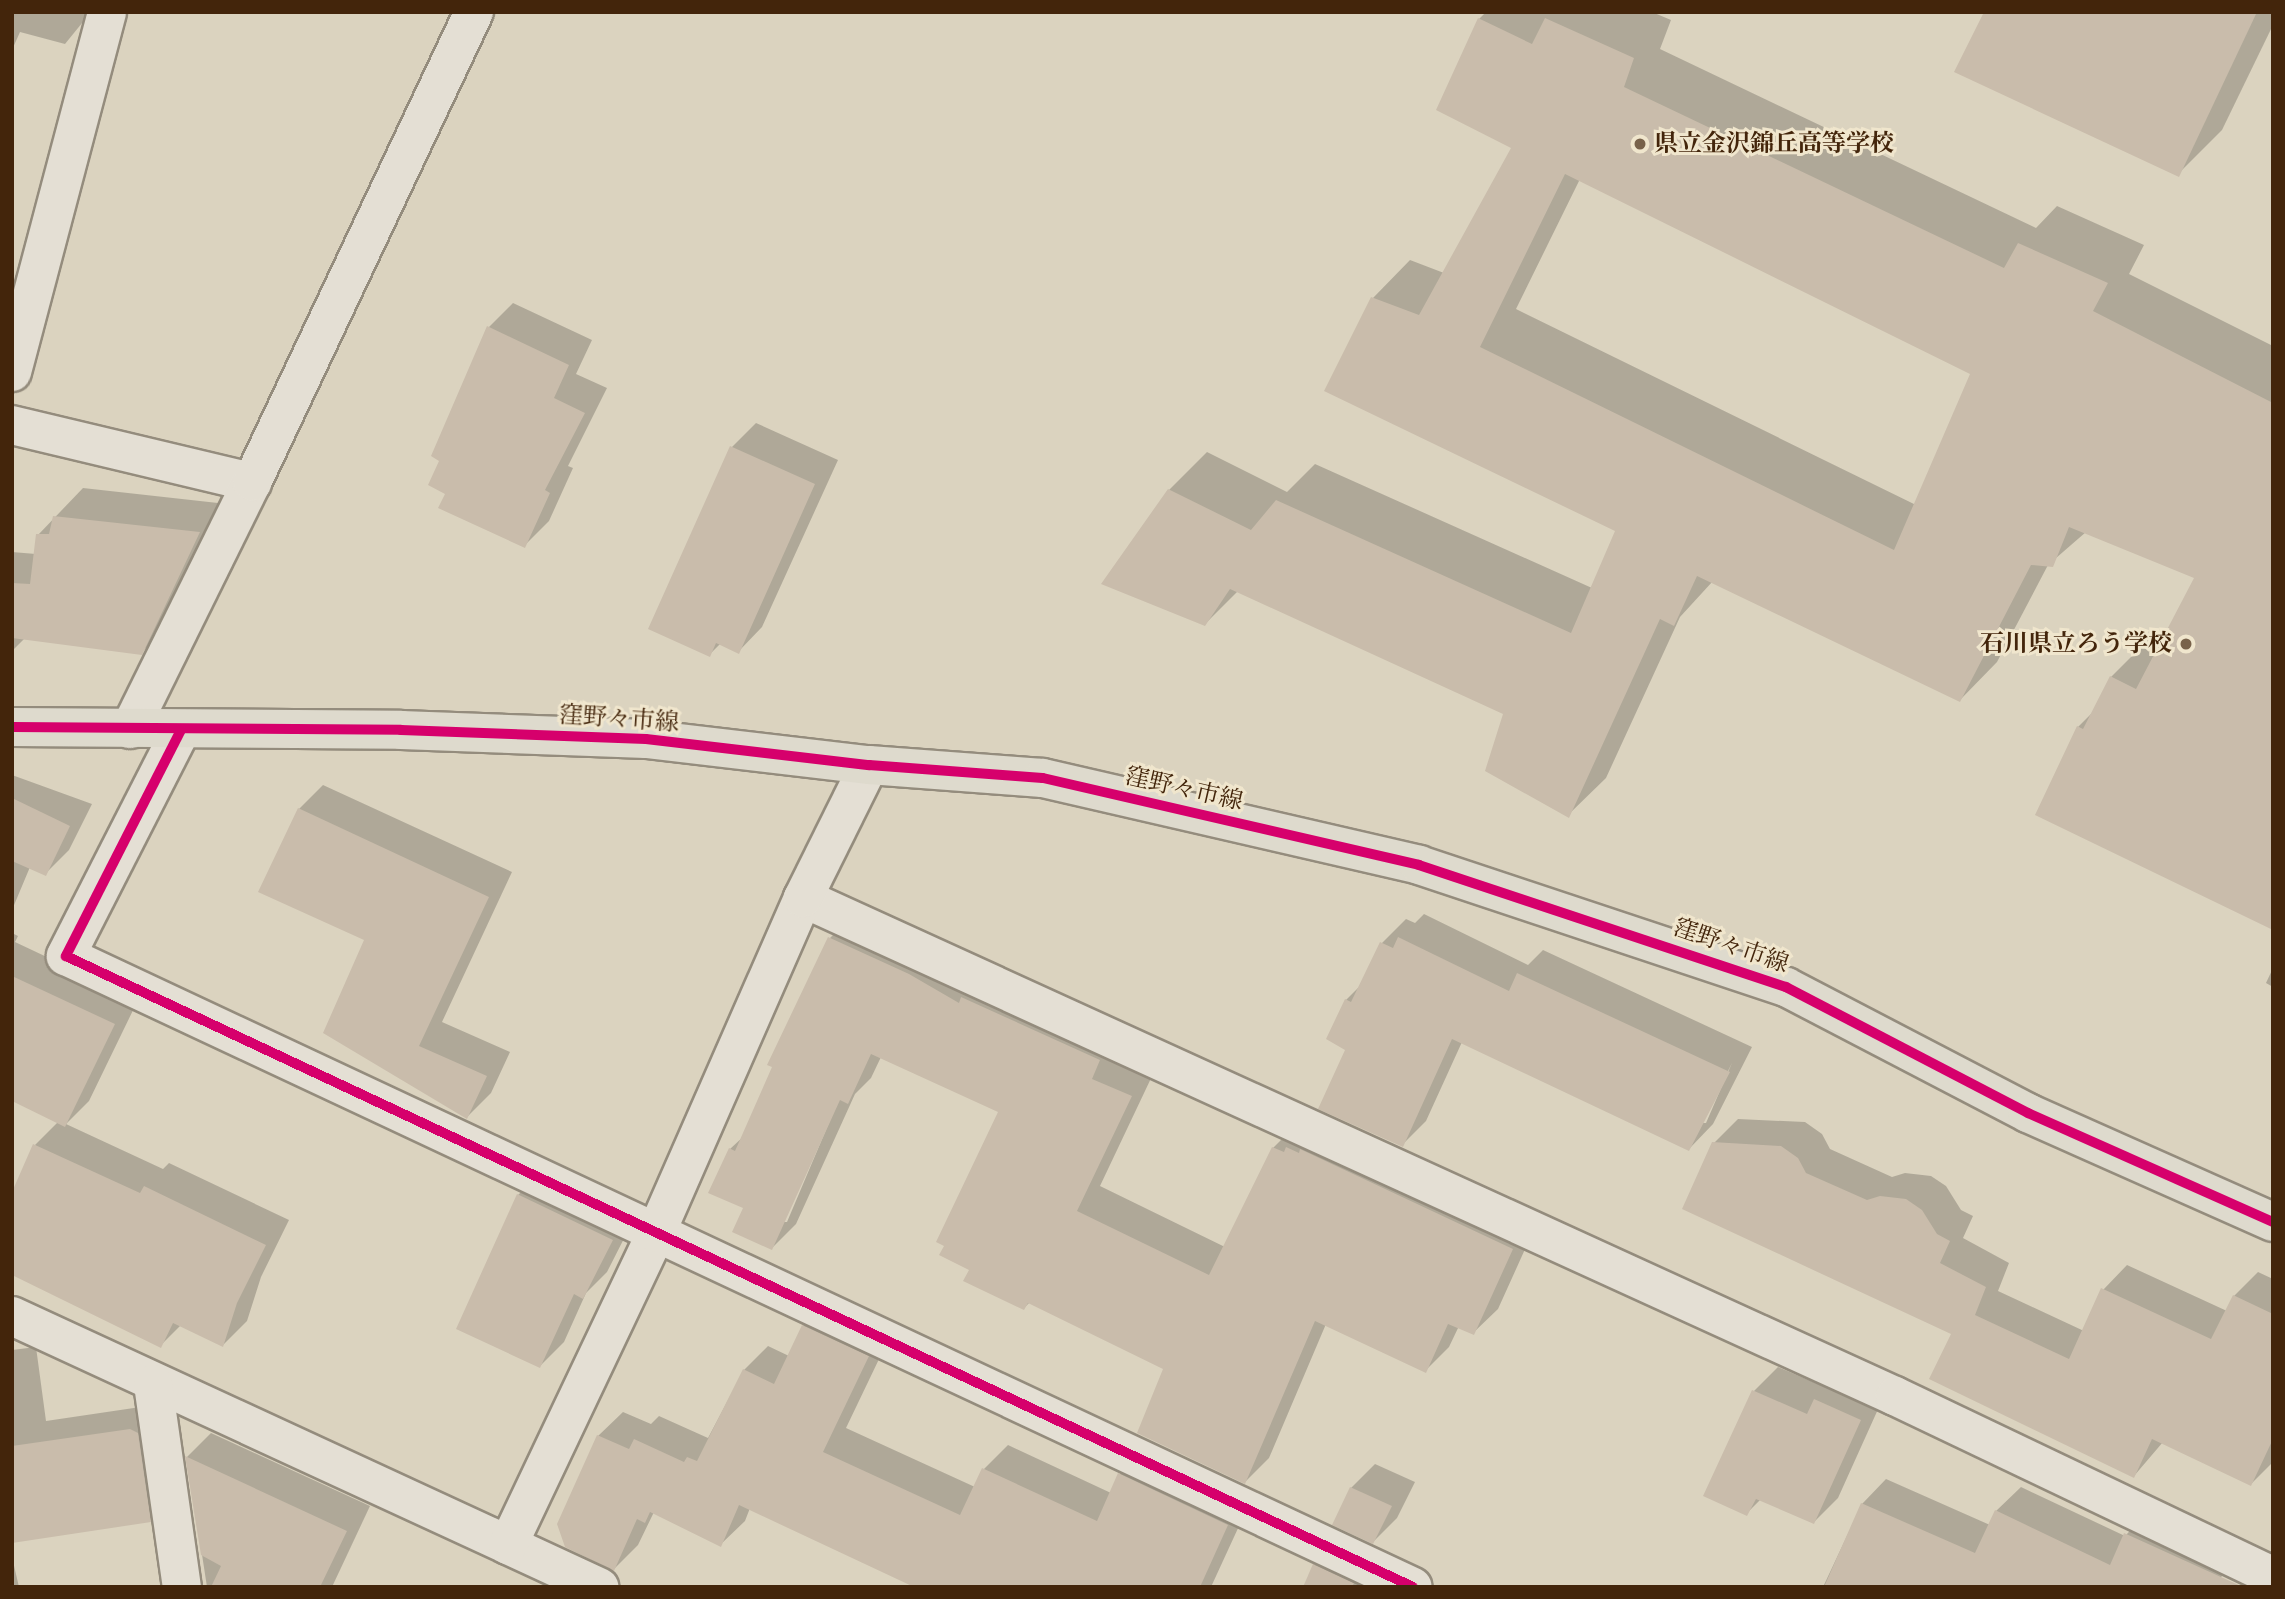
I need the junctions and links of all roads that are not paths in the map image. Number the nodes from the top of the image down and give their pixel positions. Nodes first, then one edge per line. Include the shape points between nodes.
1 (107, 12) edge
2 (474, 12) edge
3 (12, 372) edge
4 (12, 425) edge
5 (253, 482) junction
6 (12, 727) edge
7 (130, 729) junction
8 (181, 730) junction
9 (869, 765) junction
10 (803, 898) junction
11 (2273, 1222) edge
12 (656, 1233) junction
13 (12, 1316) edge
14 (153, 1384) junction
15 (508, 1545) junction
16 (2273, 1576) edge
17 (580, 1582) edge
18 (182, 1587) edge
19 (1413, 1587) edge

1 - 3 street
2 - 5 street
4 - 5 street
5 - 7 street
6 - 7 main road, 窪野々市線
7 - 8 main road, 窪野々市線
8 - 9 main road, 窪野々市線 via 401,730 646,740
8 - 12 street via 66,956
9 - 10 street
9 - 11 main road, 窪野々市線 via 1043,778 1432,869 1786,987 2028,1114
10 - 12 street
10 - 16 street via 1895,1396
12 - 15 street
12 - 19 street
13 - 14 street
14 - 15 street
14 - 18 street
15 - 17 street

